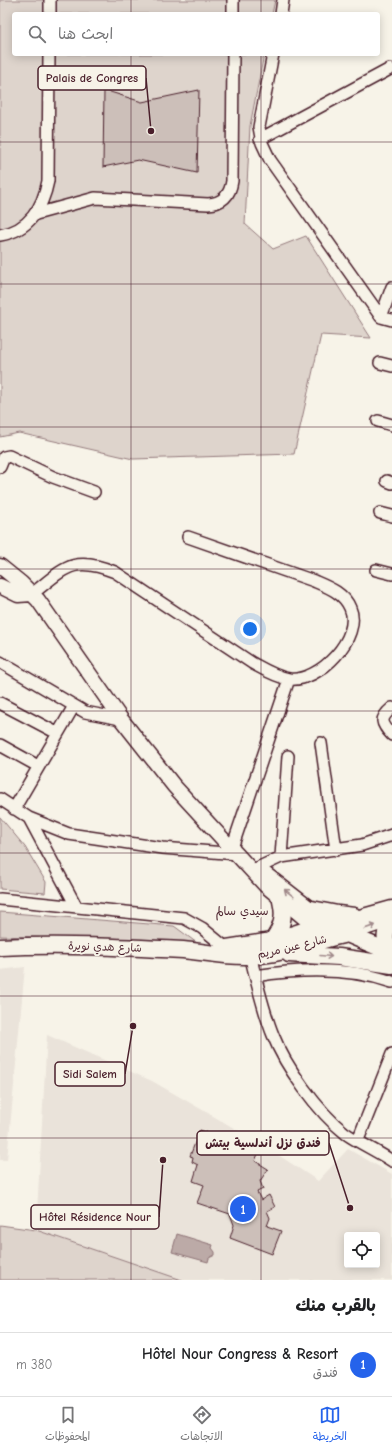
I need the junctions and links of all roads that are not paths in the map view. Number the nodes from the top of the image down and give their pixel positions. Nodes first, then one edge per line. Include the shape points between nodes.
1 (50, 0) edge
2 (233, 0) edge
3 (283, 0) edge
4 (50, 12) edge
5 (233, 12) edge
6 (281, 12) edge
7 (49, 56) edge
8 (233, 56) edge
9 (273, 56) edge
10 (390, 69) dead end
11 (260, 139) junction
12 (36, 214) junction
13 (0, 235) edge
14 (392, 287) edge
15 (381, 317) junction
16 (392, 320) edge
17 (380, 363) dead end
18 (392, 366) edge
19 (378, 421) dead end
20 (392, 425) edge
21 (0, 467) edge
22 (94, 492) dead end
23 (380, 513) dead end
24 (392, 516) edge
25 (188, 537) dead end
26 (0, 566) edge
27 (376, 570) dead end
28 (392, 574) edge
29 (0, 586) edge
30 (32, 594) junction
31 (0, 662) edge
32 (289, 679) junction
33 (0, 703) edge
34 (74, 706) junction
35 (392, 708) edge
36 (121, 719) junction
37 (57, 733) junction
38 (392, 735) edge
39 (321, 743) dead end
40 (0, 745) edge
41 (288, 756) dead end
42 (38, 766) junction
43 (0, 799) edge
44 (14, 809) junction
45 (29, 818) junction
46 (392, 835) edge
47 (336, 850) junction
48 (237, 853) junction
49 (281, 857) junction
50 (254, 869) junction
51 (0, 899) edge
52 (281, 901) junction
53 (76, 906) junction
54 (306, 906) junction
55 (392, 908) edge
56 (371, 914) junction
57 (392, 919) edge
58 (332, 931) junction
59 (0, 947) edge
60 (273, 947) junction
61 (249, 950) junction
62 (210, 952) joint
63 (230, 952) junction
64 (392, 953) edge
65 (392, 964) edge
66 (255, 976) junction
67 (392, 982) edge
68 (392, 1054) edge
69 (389, 1069) edge
70 (358, 1140) junction
71 (392, 1161) edge

1 - 4 street
2 - 5 street
3 - 6 street
7 - 12 street via 48,181 44,198
8 - 12 street via 232,181 227,197 214,204 95,198
9 - 11 street via 260,120
10 - 11 street
11 - 15 street via 270,160
12 - 13 street via 23,226
14 - 15 street
15 - 16 street
17 - 18 street
19 - 20 street
21 - 22 street via 4,457 9,456 53,477
23 - 24 street
25 - 32 street via 331,588 350,606 352,626 333,659 311,675
26 - 30 street
27 - 28 street
29 - 30 street via 18,595
30 - 32 street via 66,567 86,564 99,566 115,572 252,663
30 - 36 street via 46,610
31 - 34 street
32 - 48 street
33 - 37 street
34 - 36 street via 85,712
34 - 37 street
35 - 38 street via 382,720
36 - 48 street via 174,786
37 - 42 street
39 - 47 street
40 - 42 street
41 - 49 street
42 - 44 street
43 - 44 street
44 - 45 street
45 - 48 street via 60,832 83,837 162,848
45 - 53 street
46 - 47 street
47 - 49 street
48 - 50 street
49 - 50 street
50 - 52 street
54 -> 50 street
51 - 53 street
52 - 58 street
52 - 60 main road via 284,911 283,922
53 - 63 street via 184,918 202,928
54 - 56 street via 338,914
54 - 58 street
55 - 56 street, شارع عين مريم
56 - 58 street, شارع عين مريم
58 -> 57 street, شارع عين مريم
57 - 64 main road via 385,934
58 - 60 main road, شارع عين مريم
58 - 64 main road
58 - 65 main road
59 - 62 main road, شارع هدي نويرة via 92,945
60 - 61 main road, شارع عين مريم
60 -> 65 main road
61 - 63 main road, شارع عين مريم
61 - 66 street
62 - 63 main road, شارع عين مريم
66 - 67 street via 330,971 369,975
66 - 70 street via 273,1036 287,1060 313,1100 345,1133
68 - 69 street
69 - 70 street
70 - 71 street

